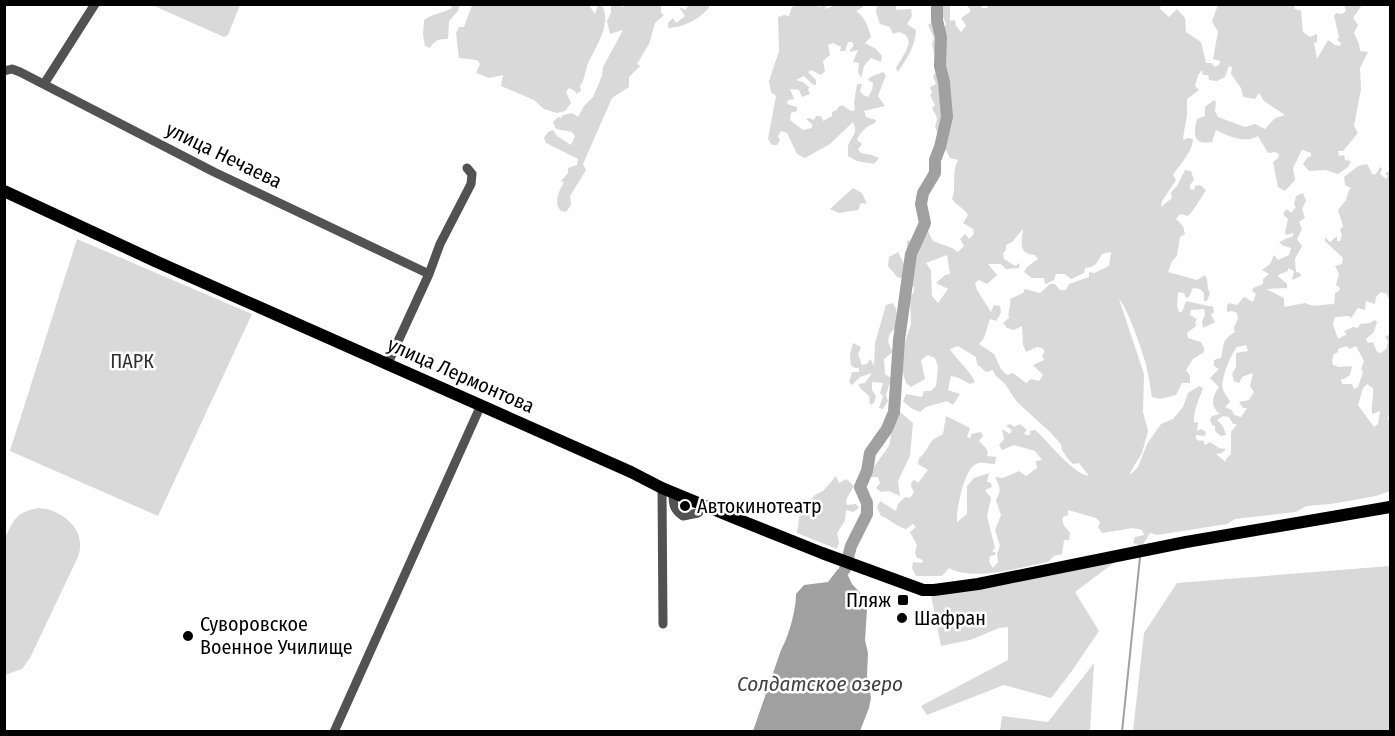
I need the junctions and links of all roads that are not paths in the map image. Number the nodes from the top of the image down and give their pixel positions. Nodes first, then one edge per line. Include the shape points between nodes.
1 (95, 4) edge
2 (4, 71) edge
3 (44, 84) junction
4 (467, 168) dead end
5 (4, 192) edge
6 (429, 274) junction
7 (388, 363) junction
8 (481, 405) junction
9 (667, 490) junction
10 (1390, 507) edge
11 (663, 624) dead end
12 (334, 732) edge

1 - 3 street
2 - 3 street, улица Нечаева via 12,69
3 - 6 street, улица Нечаева via 214,172
4 - 6 street via 472,174 471,184
5 - 7 main road, улица Лермонтова
6 - 7 street
7 - 8 main road, улица Лермонтова
8 - 9 main road, улица Лермонтова
8 - 12 street
9 - 10 main road, улица Лермонтова via 822,554 923,590 967,586 1186,542
9 - 11 street

